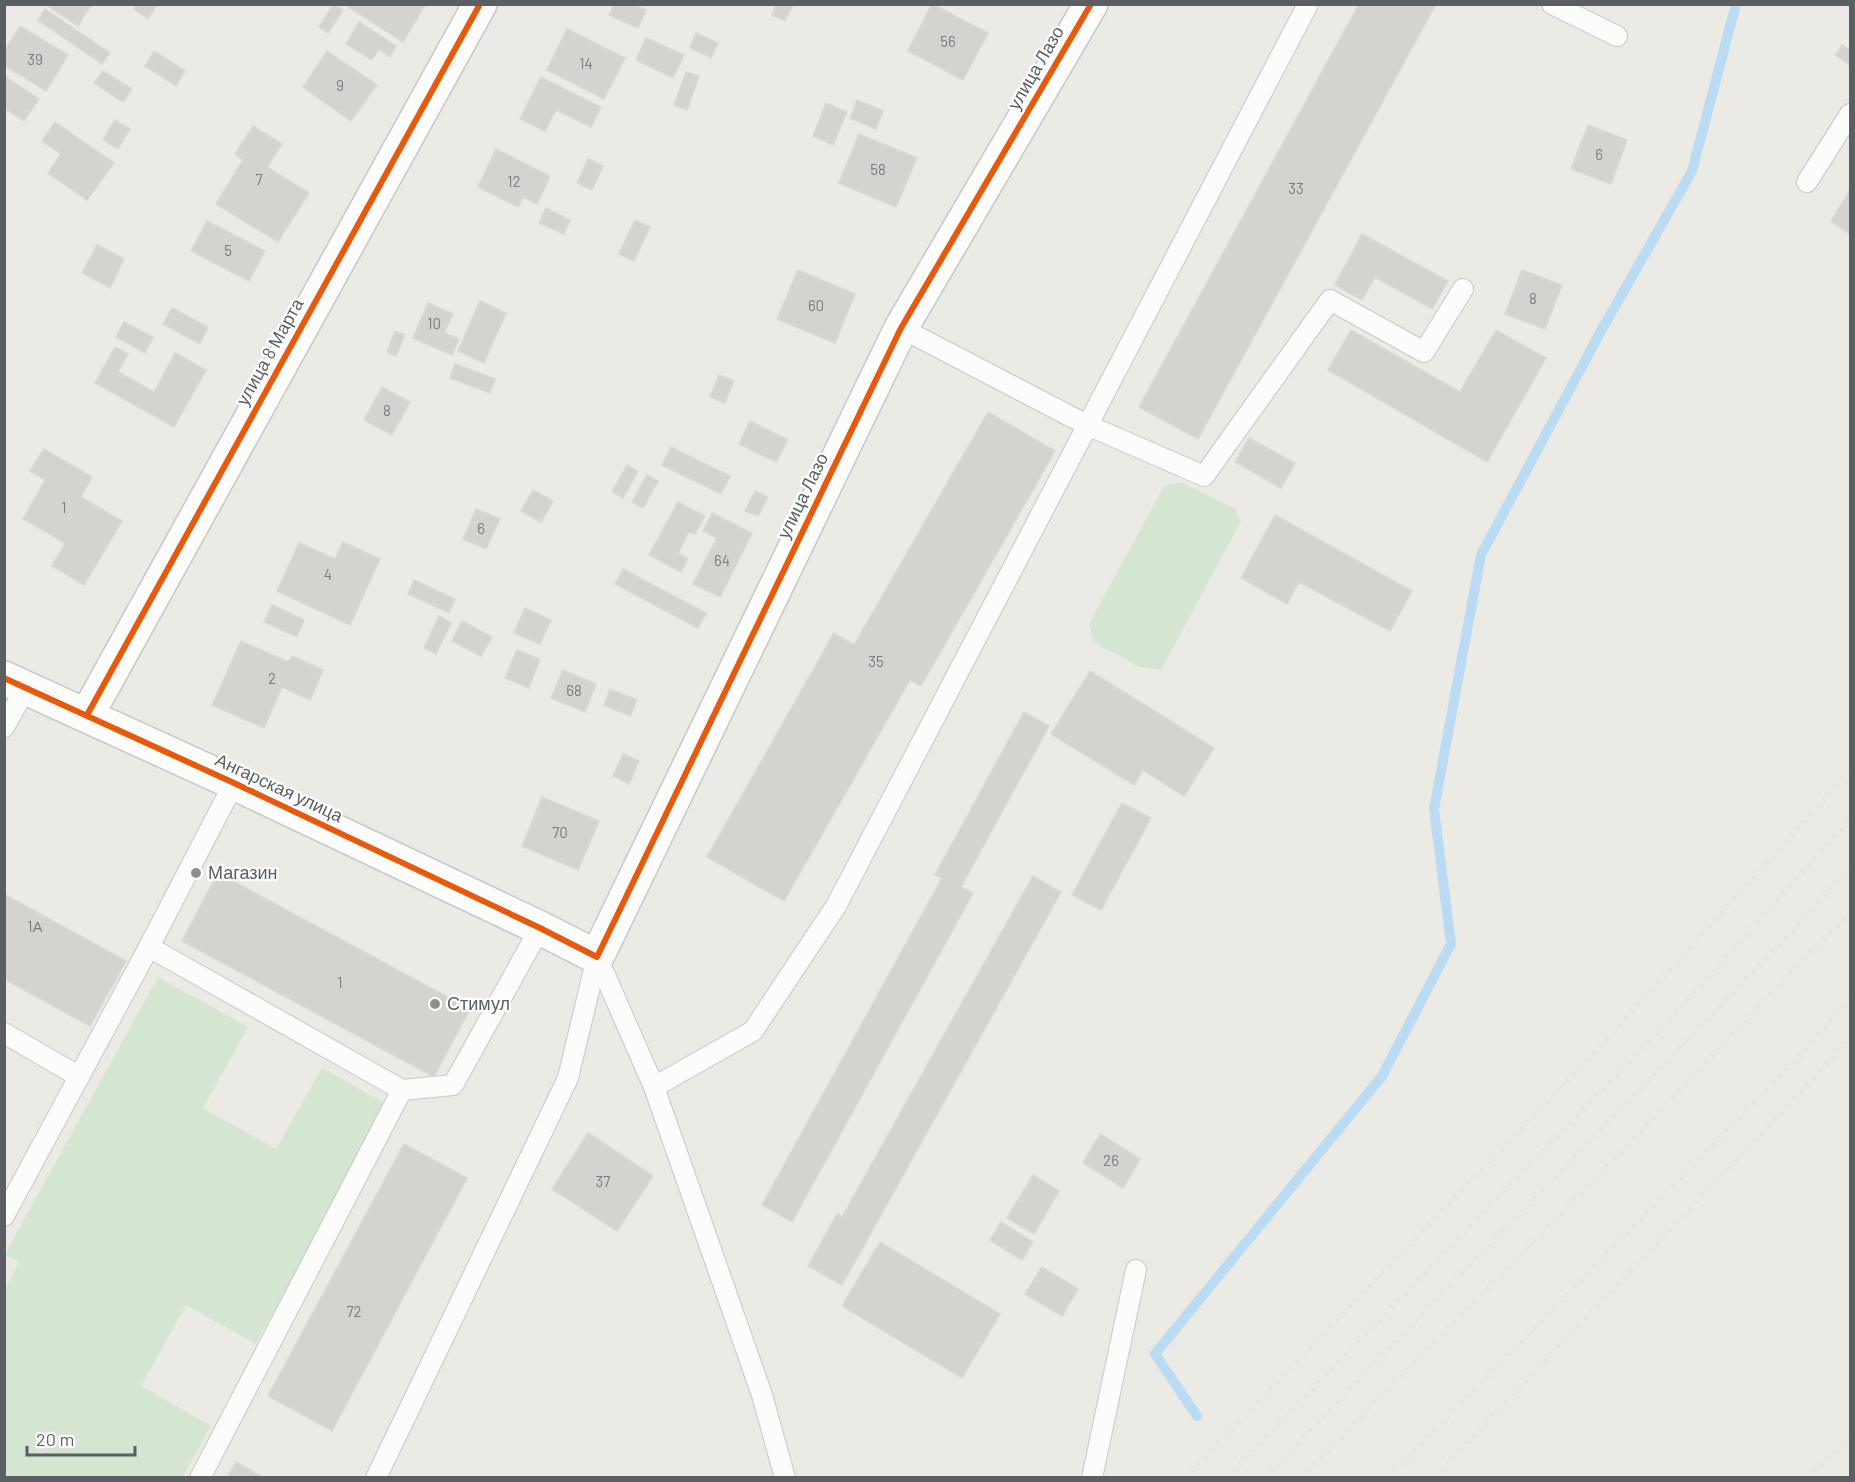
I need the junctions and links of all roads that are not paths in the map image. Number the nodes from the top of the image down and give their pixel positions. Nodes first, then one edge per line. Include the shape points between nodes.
1 (480, 4) edge
2 (1091, 4) edge
3 (1308, 4) edge
4 (1552, 4) edge
5 (1617, 36) dead end
6 (1851, 114) edge
7 (1807, 182) dead end
8 (1462, 289) dead end
9 (901, 328) junction
10 (1087, 425) junction
11 (15, 683) edge
12 (87, 715) junction
13 (4, 728) edge
14 (234, 783) junction
15 (540, 928) junction
16 (149, 947) junction
17 (597, 957) junction
18 (4, 1033) edge
19 (78, 1076) junction
20 (654, 1087) junction
21 (402, 1090) junction
22 (4, 1216) edge
23 (1136, 1270) dead end
24 (200, 1478) edge
25 (376, 1478) edge
26 (785, 1478) edge
27 (1092, 1478) edge

1 - 12 street, улица 8 Марта
2 - 9 street, улица Лазо
3 - 10 lane
4 - 5 lane
6 - 7 lane
8 - 10 lane via 1424,352 1330,300 1204,476
9 - 10 lane
9 - 17 street, улица Лазо
10 - 20 lane via 836,906 753,1031
11 - 12 street, Ангарская улица
11 - 13 lane
12 - 14 street, Ангарская улица
14 - 15 street, Ангарская улица
14 - 16 lane
15 - 17 street
15 - 21 lane via 453,1085
16 - 19 lane
16 - 21 lane
17 - 20 lane
17 - 25 lane via 568,1078
18 - 19 lane
19 - 22 lane
20 - 26 lane via 762,1395
21 - 24 lane
23 - 27 lane

